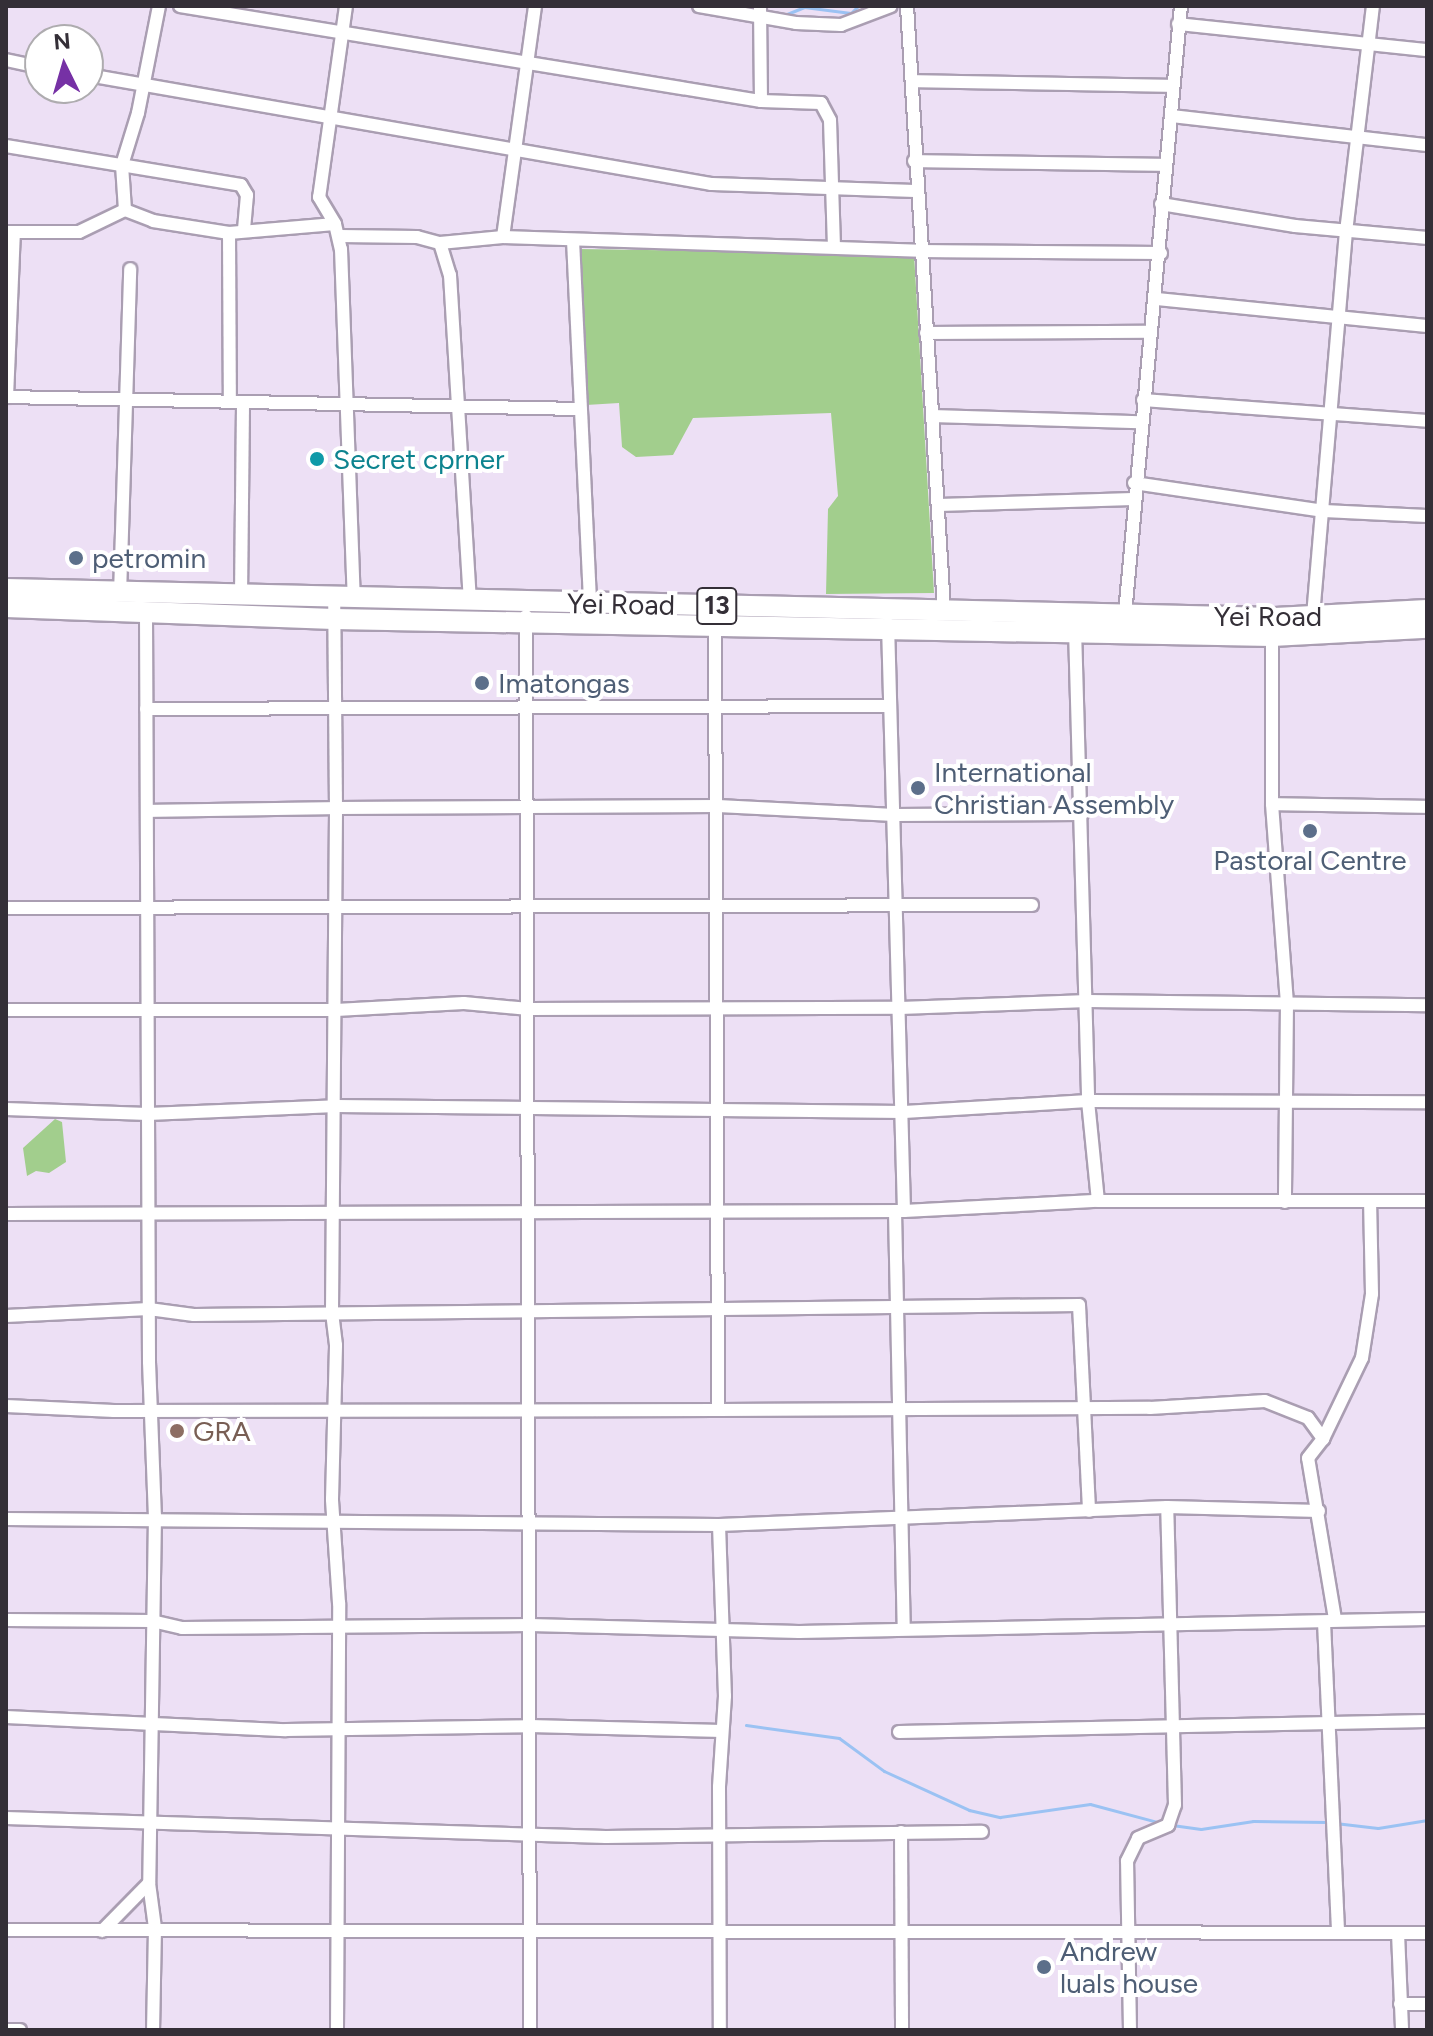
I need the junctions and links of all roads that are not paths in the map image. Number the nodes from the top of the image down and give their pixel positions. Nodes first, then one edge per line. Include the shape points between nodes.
1 (159, 6) edge
2 (180, 6) edge
3 (346, 6) edge
4 (535, 6) edge
5 (699, 6) edge
6 (891, 6) edge
7 (907, 6) edge
8 (1181, 6) edge
9 (1373, 6) edge
10 (762, 11) edge
11 (1178, 24) junction
12 (343, 30) junction
13 (1370, 43) junction
14 (1427, 50) edge
15 (525, 61) junction
16 (104, 78) edge
17 (912, 81) junction
18 (144, 86) junction
19 (1172, 86) junction
20 (761, 101) junction
21 (331, 115) junction
22 (1171, 116) junction
23 (1357, 136) junction
24 (1427, 145) edge
25 (6, 146) edge
26 (514, 152) junction
27 (914, 161) junction
28 (122, 165) junction
29 (1166, 165) junction
30 (833, 191) junction
31 (916, 191) junction
32 (1161, 204) junction
33 (125, 210) junction
34 (244, 229) junction
35 (338, 230) junction
36 (10, 232) edge
37 (1346, 232) junction
38 (229, 233) junction
39 (503, 237) junction
40 (1427, 238) edge
41 (573, 240) junction
42 (440, 243) junction
43 (834, 247) junction
44 (920, 251) junction
45 (1161, 253) junction
46 (130, 269) dead end
47 (1157, 299) junction
48 (1339, 317) junction
49 (1427, 326) edge
50 (1149, 332) junction
51 (926, 333) junction
52 (6, 397) edge
53 (128, 400) junction
54 (1143, 400) junction
55 (236, 402) junction
56 (348, 405) junction
57 (580, 409) junction
58 (459, 410) junction
59 (1331, 415) junction
60 (932, 416) junction
61 (1427, 421) edge
62 (1140, 422) junction
63 (1134, 483) junction
64 (1133, 499) junction
65 (939, 505) junction
66 (1324, 511) junction
67 (1427, 516) edge
68 (6, 589) edge
69 (120, 595) junction
70 (241, 597) junction
71 (470, 600) junction
72 (526, 601) junction
73 (590, 603) junction
74 (341, 605) junction
75 (715, 606) junction
76 (6, 607) edge
77 (944, 610) junction
78 (1427, 610) edge
79 (146, 613) junction
80 (1125, 614) junction
81 (1313, 616) junction
82 (888, 619) junction
83 (1075, 622) junction
84 (526, 623) junction
85 (715, 627) junction
86 (1273, 627) junction
87 (1427, 628) edge
88 (528, 705) junction
89 (336, 706) junction
90 (717, 706) junction
91 (890, 706) junction
92 (146, 709) junction
93 (1272, 804) junction
94 (718, 806) junction
95 (1427, 807) edge
96 (336, 808) junction
97 (528, 808) junction
98 (148, 811) junction
99 (1082, 814) junction
100 (894, 815) junction
101 (1032, 905) dead end
102 (719, 907) junction
103 (897, 907) junction
104 (6, 908) edge
105 (336, 908) junction
106 (528, 908) junction
107 (150, 909) junction
108 (1088, 1001) junction
109 (1287, 1003) junction
110 (1427, 1005) edge
111 (719, 1007) junction
112 (900, 1008) junction
113 (148, 1009) junction
114 (529, 1009) junction
115 (6, 1010) edge
116 (336, 1010) junction
117 (1288, 1100) junction
118 (1088, 1101) junction
119 (1427, 1102) edge
120 (336, 1106) junction
121 (529, 1108) junction
122 (6, 1109) edge
123 (719, 1109) junction
124 (904, 1112) junction
125 (148, 1114) junction
126 (1098, 1201) junction
127 (1427, 1201) edge
128 (1285, 1202) junction
129 (1370, 1202) junction
130 (334, 1211) junction
131 (900, 1211) junction
132 (529, 1212) junction
133 (718, 1212) junction
134 (6, 1214) edge
135 (148, 1216) junction
136 (897, 1308) junction
137 (149, 1309) junction
138 (332, 1310) junction
139 (529, 1310) junction
140 (716, 1312) junction
141 (6, 1316) edge
142 (1084, 1405) junction
143 (6, 1406) edge
144 (901, 1408) junction
145 (150, 1410) junction
146 (718, 1410) junction
147 (332, 1411) junction
148 (529, 1411) junction
149 (1323, 1439) junction
150 (1167, 1507) junction
151 (1089, 1511) junction
152 (1319, 1511) junction
153 (155, 1516) junction
154 (903, 1518) junction
155 (6, 1519) edge
156 (333, 1520) junction
157 (530, 1522) junction
158 (719, 1525) junction
159 (1427, 1619) edge
160 (6, 1620) edge
161 (152, 1621) junction
162 (1330, 1621) junction
163 (530, 1625) junction
164 (1172, 1625) junction
165 (338, 1628) junction
166 (904, 1628) junction
167 (723, 1629) junction
168 (6, 1717) edge
169 (1427, 1721) edge
170 (1325, 1724) junction
171 (152, 1725) junction
172 (1174, 1725) junction
173 (530, 1726) junction
174 (336, 1728) junction
175 (722, 1731) junction
176 (899, 1732) dead end
177 (6, 1818) edge
178 (153, 1823) junction
179 (335, 1831) junction
180 (530, 1831) junction
181 (719, 1832) junction
182 (901, 1832) junction
183 (982, 1832) dead end
184 (149, 1883) junction
185 (155, 1928) junction
186 (336, 1929) junction
187 (902, 1929) junction
188 (6, 1930) edge
189 (102, 1931) junction
190 (530, 1931) junction
191 (721, 1931) junction
192 (1338, 1932) junction
193 (1398, 1933) junction
194 (1427, 1933) edge
195 (1129, 1935) junction
196 (1400, 2004) junction
197 (1427, 2004) edge
198 (6, 2030) edge
199 (20, 2030) edge
200 (153, 2030) edge
201 (337, 2030) edge
202 (530, 2030) edge
203 (720, 2030) edge
204 (902, 2030) edge
205 (1130, 2030) edge
206 (1402, 2030) edge

1 - 18 street
2 - 12 street
3 - 12 street
4 - 15 street
5 - 10 street
6 - 10 street via 841,25
7 - 17 street
8 - 11 street
9 - 13 street
10 - 20 street
11 - 13 street
11 - 19 street
12 - 15 street
12 - 21 street
13 - 14 street
13 - 23 street
15 - 20 street
15 - 26 street
16 - 18 street
17 - 19 street
17 - 27 street
18 - 21 street
18 - 28 street
19 - 22 street
20 - 30 street via 821,103 826,108
21 - 26 street
21 - 35 street via 319,197
22 - 23 street
22 - 29 street
23 - 24 street
23 - 37 street
25 - 28 street
26 - 30 street via 711,184
26 - 39 street
27 - 29 street
27 - 31 street
28 - 33 street
28 - 34 street via 241,185 247,195
29 - 32 street
30 - 31 street
30 - 43 street
31 - 44 street
32 - 37 street
32 - 45 street
33 - 36 street via 79,232
33 - 38 street via 153,221
34 - 35 street
34 - 38 street
35 - 42 street
35 - 56 street
36 - 52 street
37 - 40 street
37 - 48 street
38 - 55 street
39 - 41 street
39 - 42 street
41 - 43 street
41 - 57 street
42 - 58 street via 450,275
43 - 44 street
44 - 45 street
44 - 51 street
45 - 47 street
46 - 53 street
47 - 48 street
47 - 50 street
48 - 49 street
48 - 59 street
50 - 51 street
50 - 54 street
51 - 60 street
52 - 53 street
53 - 55 street
53 - 69 street
54 - 59 street
54 - 62 street
55 - 56 street
55 - 70 street
56 - 58 street
56 - 74 street
57 - 58 street
57 - 73 street
58 - 71 street
59 - 61 street
59 - 66 street
60 - 62 street
60 - 65 street
62 - 63 street
63 - 64 street
63 - 66 street
64 - 65 street
64 - 80 street
65 - 77 street
66 - 67 street
66 - 81 street
68 - 69 main road, Yei Road / 13
69 - 70 main road, Yei Road / 13
70 - 74 main road, Yei Road / 13
71 - 72 main road, Yei Road / 13
71 - 74 main road, Yei Road / 13
72 - 73 main road, Yei Road / 13
72 - 84 street
73 - 75 main road, Yei Road / 13
74 - 79 main road, Yei Road
74 - 84 main road, Yei Road
74 - 89 street
75 - 82 main road, Yei Road / 13
75 - 85 street
76 - 79 main road, Yei Road
77 - 82 main road, Yei Road / 13
77 - 83 main road, Yei Road / 13
78 - 81 main road, Yei Road / 13
79 - 92 street
80 - 83 main road, Yei Road / 13
80 - 86 main road, Yei Road / 13
81 - 86 main road, Yei Road / 13
82 - 83 main road, Yei Road
82 - 85 main road, Yei Road
82 - 91 street
83 - 86 main road, Yei Road
83 - 99 street
84 - 85 main road, Yei Road
84 - 88 street
85 - 90 street
86 - 87 main road, Yei Road
86 - 93 street
88 - 89 street
88 - 90 street
88 - 97 street
89 - 92 street
89 - 96 street
90 - 91 street
90 - 94 street
91 - 100 street
92 - 98 street
93 - 95 street
93 - 109 street
94 - 97 street
94 - 100 street
94 - 102 street
96 - 97 street
96 - 98 street
96 - 105 street
97 - 106 street
98 - 107 street
99 - 100 street
99 - 108 street
100 - 103 street
101 - 103 street
102 - 103 street
102 - 106 street
102 - 111 street
103 - 112 street
104 - 107 street
105 - 106 street
105 - 107 street
105 - 116 street
106 - 114 street
107 - 113 street
108 - 109 street
108 - 112 street
108 - 118 street
109 - 110 street
109 - 117 street
111 - 112 street
111 - 114 street
111 - 123 street
112 - 124 street
113 - 115 street
113 - 116 street
113 - 125 street
114 - 116 street via 464,1003
114 - 121 street
116 - 120 street
117 - 118 street
117 - 119 street
117 - 128 street
118 - 124 street
118 - 126 street
120 - 121 street
120 - 125 street
120 - 130 street
121 - 123 street
121 - 132 street
122 - 125 street
123 - 124 street
123 - 133 street
124 - 131 street
125 - 135 street
126 - 128 street
126 - 131 street
127 - 129 street
128 - 129 street
129 - 149 street via 1372,1294 1362,1358
130 - 132 street
130 - 135 street
130 - 138 street
131 - 133 street
131 - 136 street
132 - 133 street
132 - 139 street
133 - 140 street
134 - 135 street
135 - 137 street
136 - 140 street
136 - 142 street via 1079,1305
136 - 144 street
137 - 138 street via 194,1315
137 - 141 street
137 - 145 street
138 - 139 street
138 - 147 street
139 - 140 street
139 - 148 street
140 - 146 street
142 - 144 street
142 - 149 street via 1198,1407 1265,1401 1308,1418
142 - 151 street
143 - 145 street
144 - 146 street
144 - 154 street
145 - 147 street
145 - 153 street
146 - 148 street
147 - 148 street
147 - 156 street
148 - 157 street
149 - 152 street via 1308,1458
150 - 151 street
150 - 152 street
150 - 164 street
151 - 154 street
152 - 162 street
153 - 155 street
153 - 156 street
153 - 161 street
154 - 158 street
154 - 166 street
156 - 157 street
156 - 165 street
157 - 158 street
157 - 163 street
158 - 167 street
159 - 162 street
160 - 161 street
161 - 165 street via 182,1628
161 - 171 street
162 - 164 street
162 - 170 street
163 - 165 street
163 - 167 street
163 - 173 street
164 - 166 street
164 - 172 street
165 - 174 street
166 - 167 street
167 - 175 street
168 - 171 street
169 - 170 street
170 - 172 street
170 - 192 street
171 - 174 street
171 - 178 street
172 - 176 street
172 - 195 street via 1175,1805 1168,1825 1138,1838 1127,1861
173 - 174 street
173 - 175 street
173 - 180 street
174 - 179 street
175 - 181 street
177 - 178 street
178 - 179 street
178 - 184 street
179 - 180 street
179 - 186 street
180 - 181 street via 606,1837
180 - 190 street
181 - 182 street
181 - 191 street
182 - 183 street
182 - 187 street
184 - 185 street
184 - 189 street
185 - 186 street
185 - 189 street
185 - 200 street
186 - 190 street
186 - 201 street
187 - 191 street
187 - 195 street
187 - 204 street
188 - 189 street
190 - 191 street
190 - 202 street
191 - 203 street
192 - 193 street
192 - 195 street
193 - 194 street
193 - 196 street
195 - 205 street
196 - 197 street
196 - 206 street
198 - 199 street

